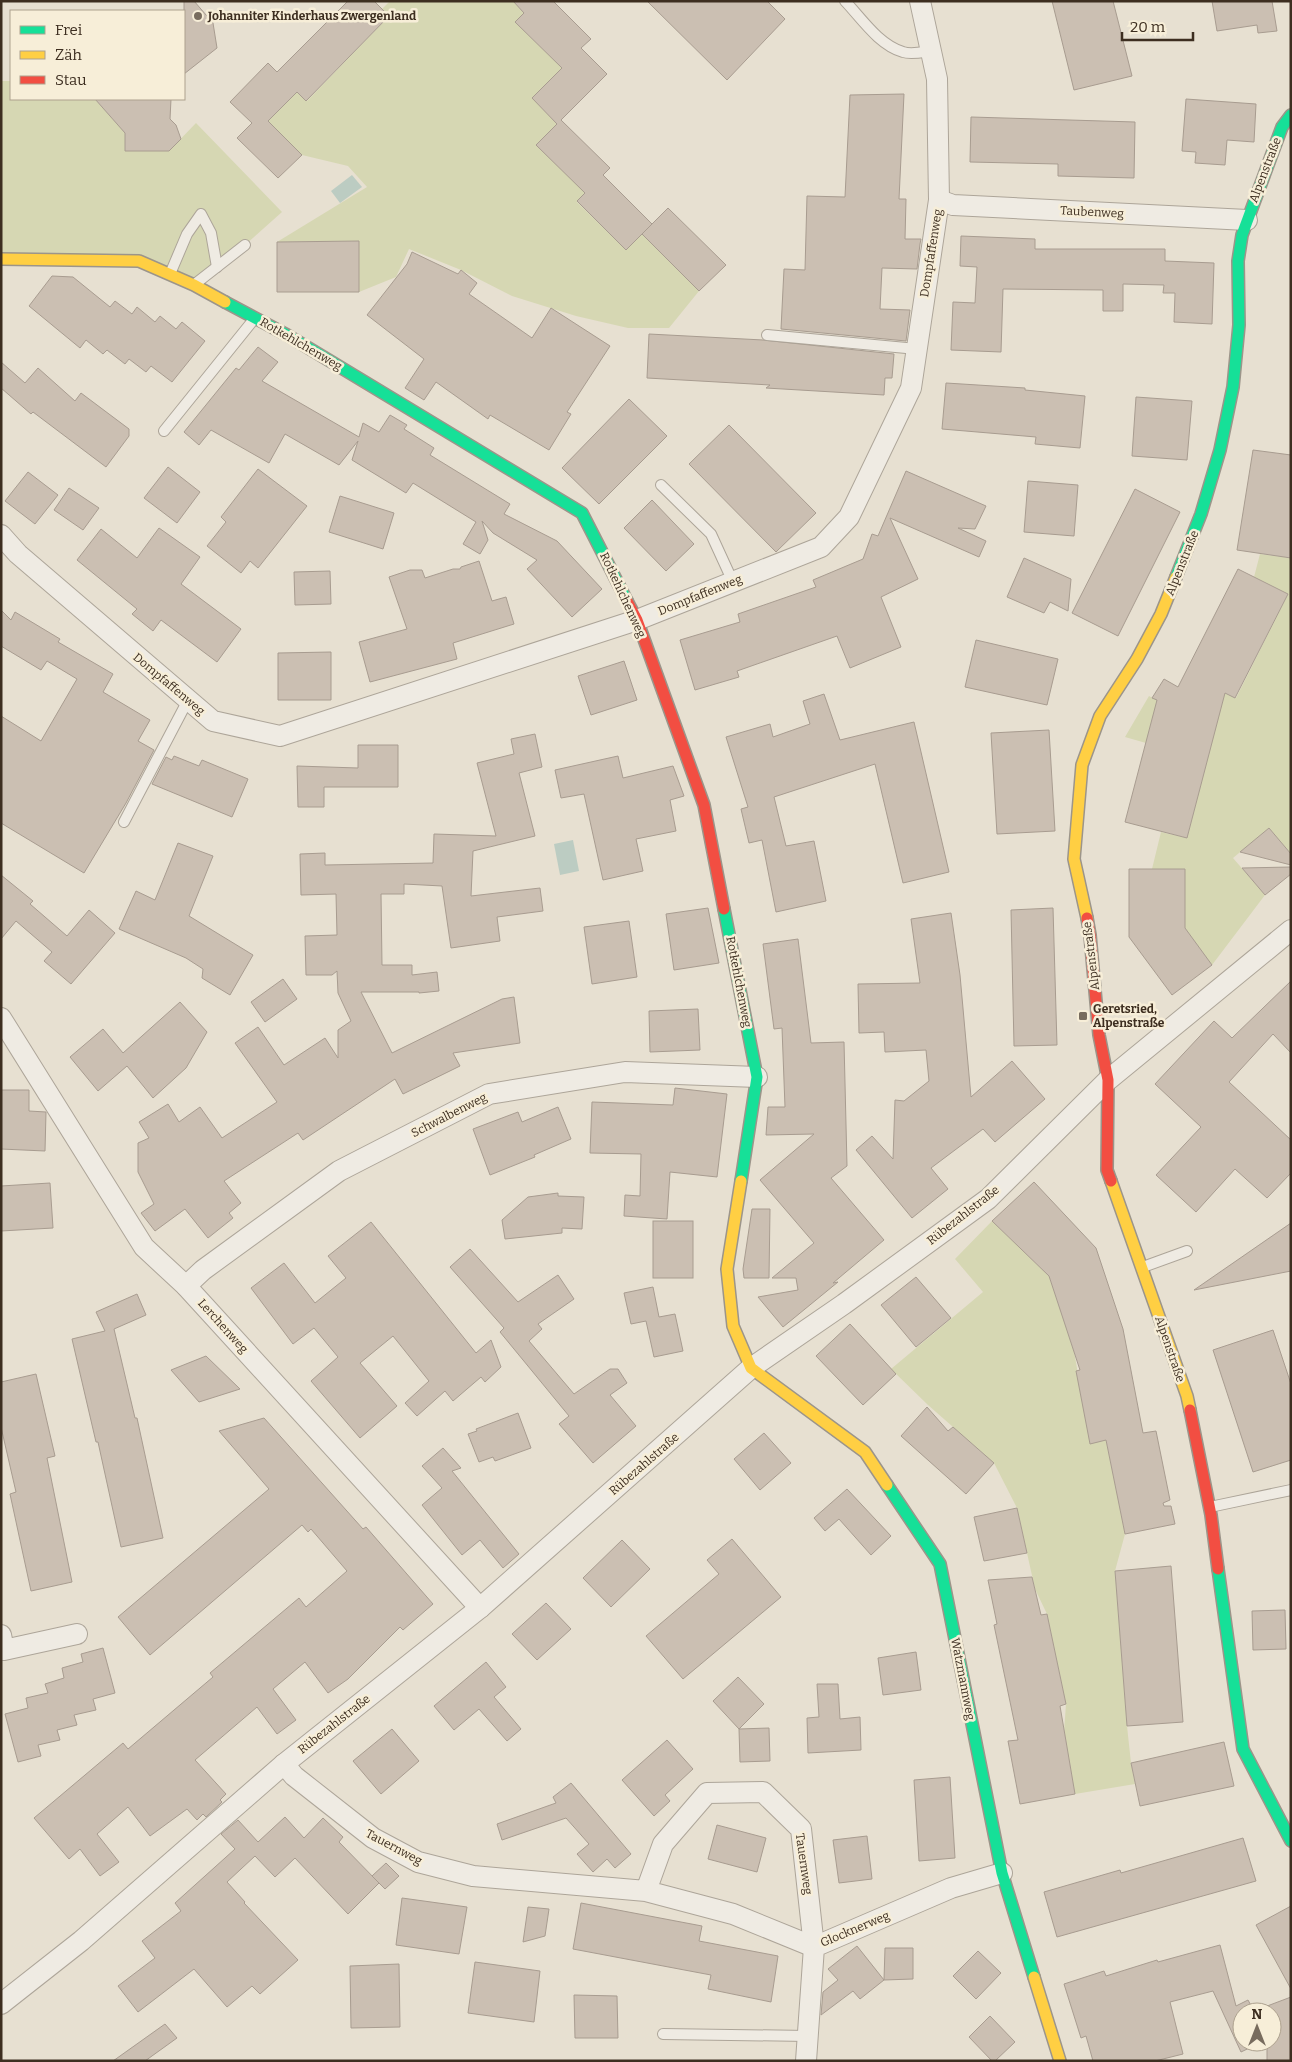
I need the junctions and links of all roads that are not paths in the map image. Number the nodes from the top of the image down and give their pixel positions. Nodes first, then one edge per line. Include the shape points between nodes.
1 (845, 1) edge
2 (920, 1) edge
3 (931, 51) junction
4 (1291, 115) edge
5 (939, 200) junction
6 (1247, 220) junction
7 (245, 244) dead end
8 (1, 259) edge
9 (217, 267) junction
10 (170, 274) junction
11 (194, 285) junction
12 (256, 318) junction
13 (767, 335) dead end
14 (917, 349) junction
15 (164, 431) dead end
16 (661, 485) dead end
17 (1, 536) edge
18 (732, 582) junction
19 (637, 620) junction
20 (188, 700) junction
21 (124, 822) dead end
22 (1291, 930) edge
23 (1, 1018) edge
24 (757, 1077) junction
25 (1108, 1080) junction
26 (1187, 1250) dead end
27 (1142, 1267) junction
28 (186, 1286) junction
29 (751, 1368) junction
30 (1291, 1490) edge
31 (1209, 1507) junction
32 (480, 1608) junction
33 (77, 1634) dead end
34 (1, 1635) edge
35 (284, 1764) junction
36 (1290, 1839) edge
37 (1002, 1874) junction
38 (646, 1891) junction
39 (814, 1947) junction
40 (1, 2004) edge
41 (663, 2034) dead end
42 (808, 2036) junction
43 (806, 2061) edge
44 (1060, 2061) edge

1 - 3 lane via 890,47 905,53
2 - 3 street, Dompfaffenweg
3 - 5 street, Dompfaffenweg via 937,79
4 - 6 street, Alpenstraße via 1282,127
5 - 6 street, Taubenweg via 953,205
5 - 14 street, Dompfaffenweg
6 - 25 street, Alpenstraße via 1238,262 1240,325 1233,387 1220,450 1201,514 1161,614 1100,716 1082,765 1074,859 1090,935 1099,1035
7 - 9 lane
8 - 10 street, Rotkehlchenweg via 138,262
9 - 10 lane via 211,233 202,214 188,234
9 - 11 lane
10 - 11 street, Rotkehlchenweg
11 - 12 street, Rotkehlchenweg
12 - 15 lane
12 - 19 street, Rotkehlchenweg via 582,513
13 - 14 lane
14 - 18 street, Dompfaffenweg via 911,388 849,517 821,547
16 - 18 lane via 711,534
17 - 20 street, Dompfaffenweg
18 - 19 street, Dompfaffenweg
19 - 20 street, Dompfaffenweg via 280,736 213,721
19 - 24 street, Rotkehlchenweg via 704,805
20 - 21 lane
22 - 25 street, Rübezahlstraße
23 - 28 street, Lerchenweg via 144,1247
24 - 28 street, Schwalbenweg via 625,1072 489,1094 339,1172 203,1270
24 - 29 street, Rotkehlchenweg via 727,1269 732,1326
25 - 27 street, Alpenstraße via 1107,1170
25 - 29 street, Rübezahlstraße via 988,1199
26 - 27 lane
27 - 31 street, Alpenstraße via 1187,1396
28 - 32 street, Lerchenweg
29 - 32 street, Rübezahlstraße
29 - 37 street, Watzmannweg via 864,1452 940,1564
30 - 31 lane
31 - 36 street, Alpenstraße via 1243,1749
32 - 35 street, Rübezahlstraße
33 - 34 street via 4,1650
35 - 38 street, Tauernweg via 294,1776 373,1838 418,1862 474,1876
35 - 40 street, Rübezahlstraße via 81,1941
37 - 39 street, Glocknerweg via 951,1888
37 - 44 street, Watzmannweg
38 - 39 street, Tauernweg via 733,1914
38 - 39 street, Tauernweg via 663,1844 707,1793 764,1792 801,1830
39 - 42 street, Glocknerweg
41 - 42 lane
42 - 43 street, Glocknerweg

